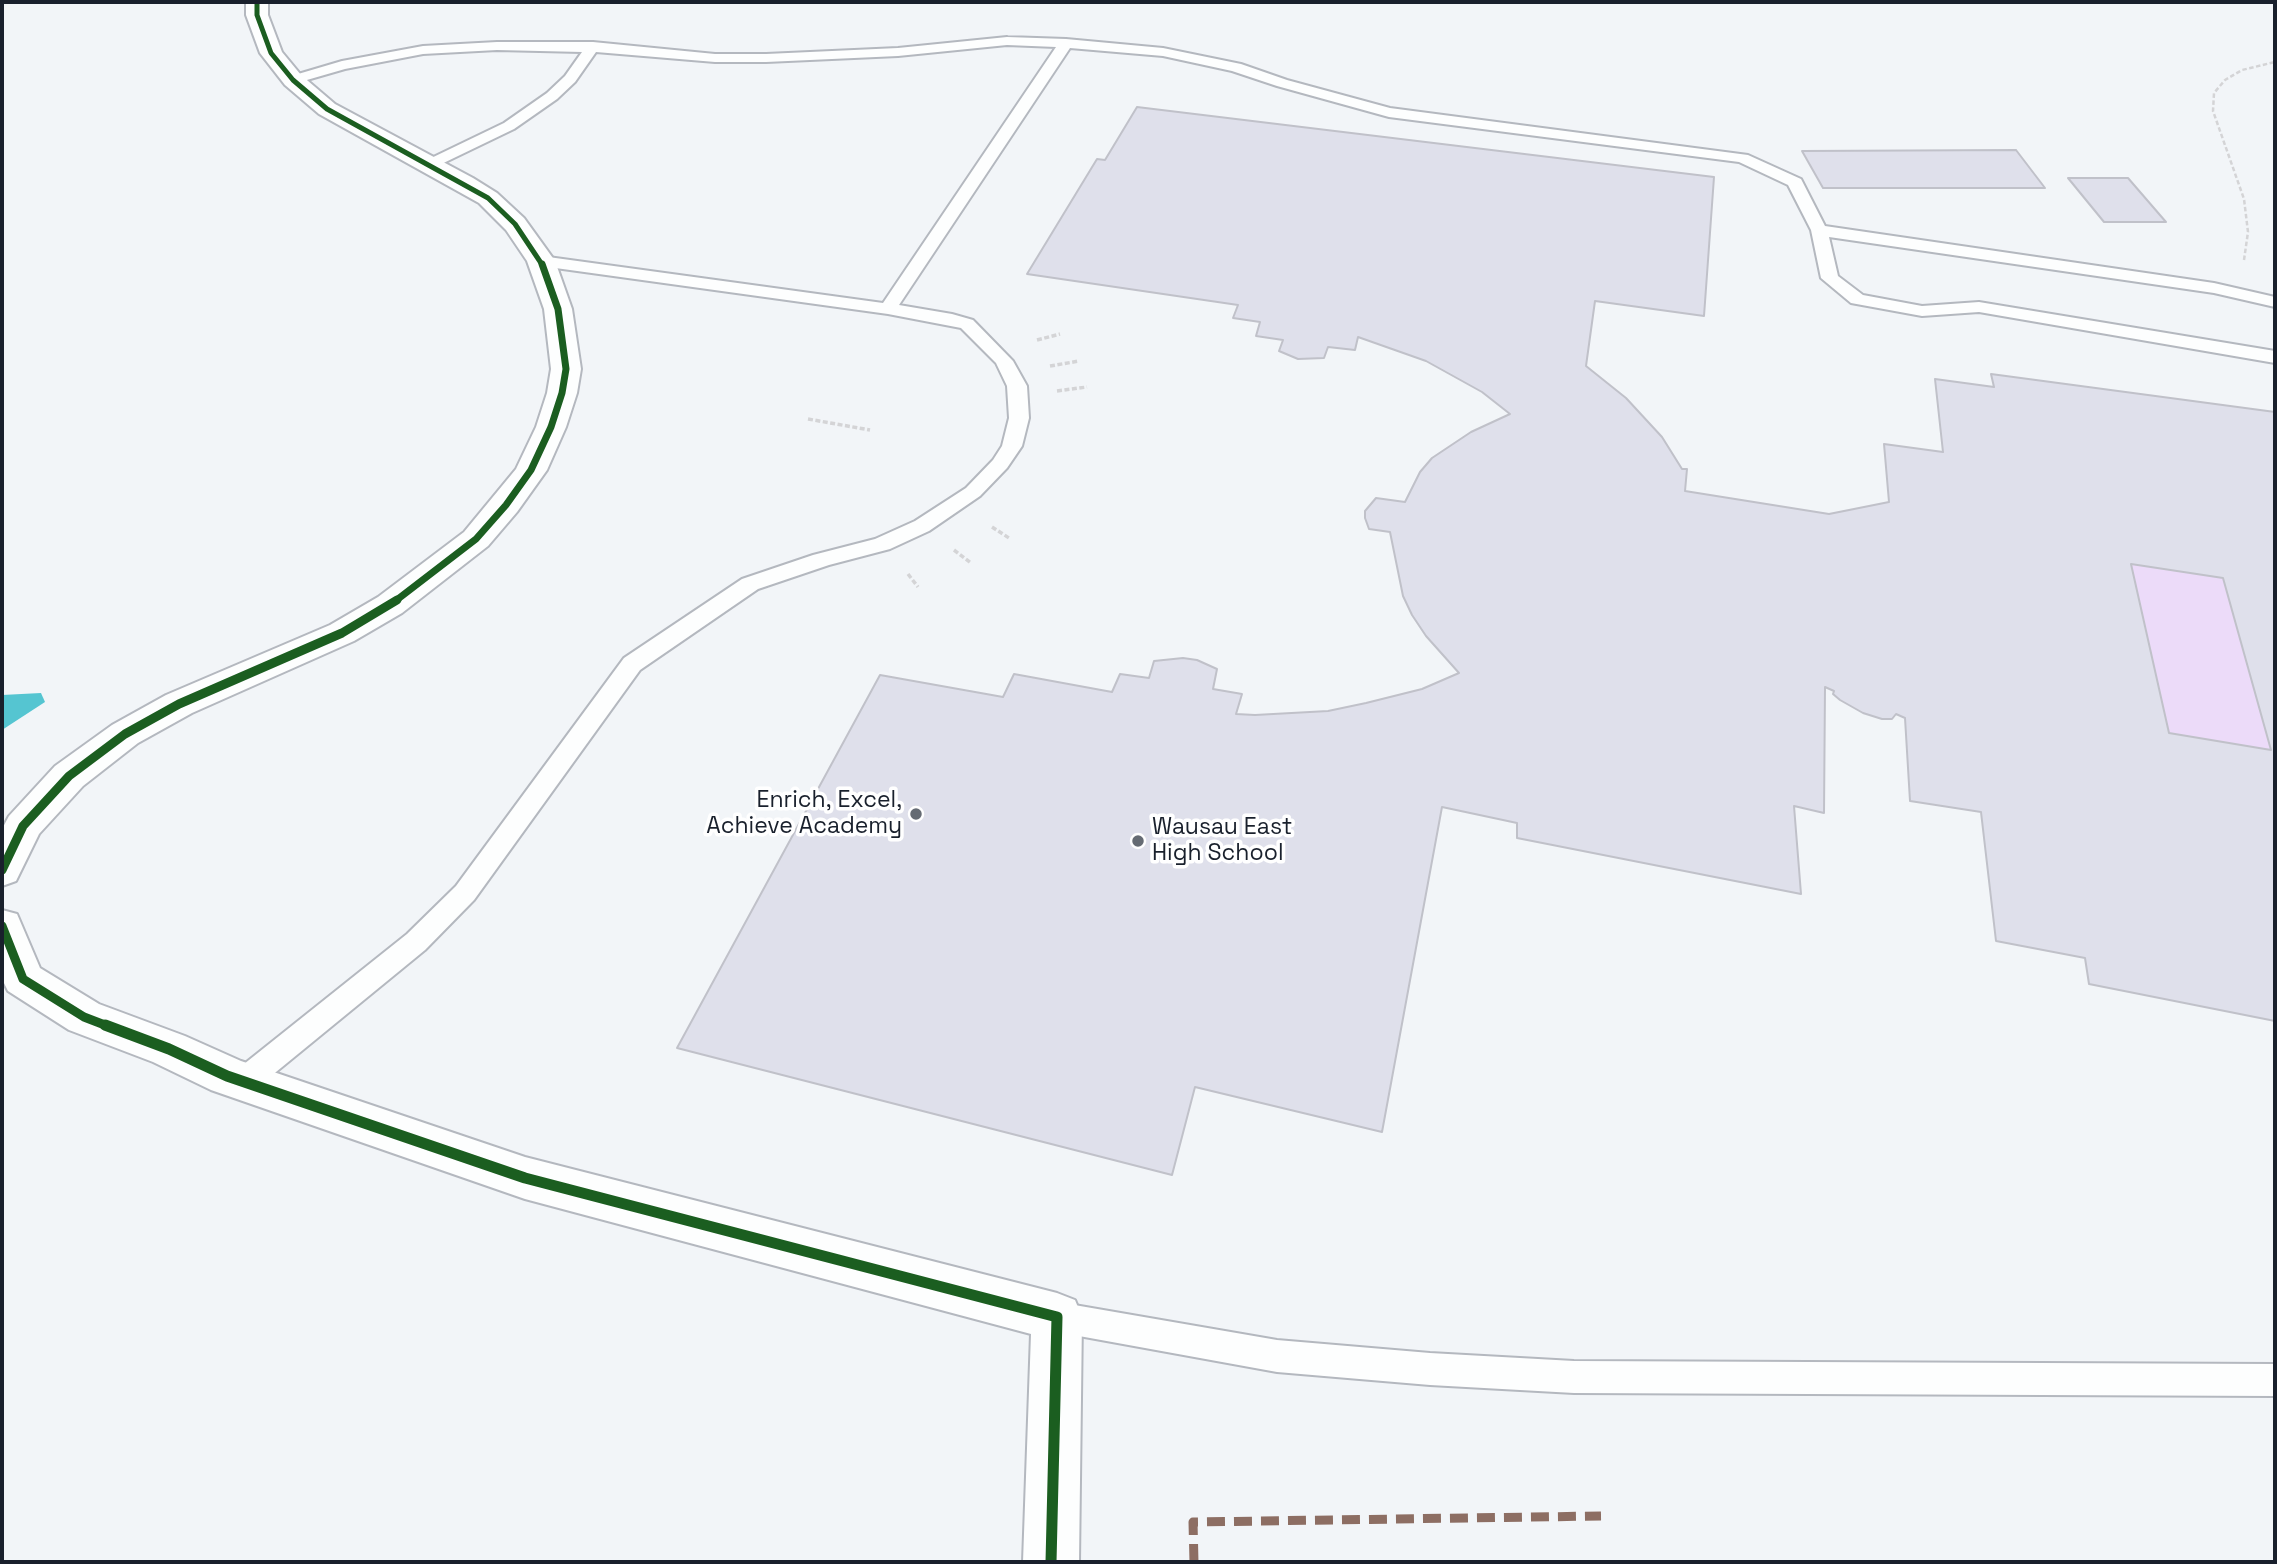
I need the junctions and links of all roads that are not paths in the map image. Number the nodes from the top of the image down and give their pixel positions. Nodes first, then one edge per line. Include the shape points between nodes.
1 (257, 2) edge
2 (1066, 43) junction
3 (593, 46) junction
4 (293, 80) junction
5 (429, 164) junction
6 (1819, 230) junction
7 (541, 261) junction
8 (2275, 302) edge
9 (888, 309) junction
10 (2275, 357) edge
11 (2, 870) edge
12 (2, 926) edge
13 (244, 1081) junction
14 (1057, 1317) junction
15 (2275, 1380) edge
16 (1051, 1562) edge

1 - 4 street via 271,53
2 - 3 lane via 1007,41 791,58 715,58
2 - 6 lane via 1163,52 1236,67 1389,112 1742,158 1795,182
2 - 9 lane
3 - 4 lane via 422,50 342,65
3 - 5 lane via 552,96 509,126
4 - 5 street via 327,109
5 - 7 street via 488,198 516,224
6 - 8 lane
6 - 10 lane via 1830,278 1857,299 1922,311 1979,307
7 - 9 lane
7 - 11 street via 558,309 566,369 562,393 531,470 476,539 390,605 342,633 179,704 116,741 69,776 23,826
9 - 13 lane via 967,324 1003,361 1017,386 1019,418 1012,446 1000,464 973,492 922,526 882,544 750,584 632,664 465,893 416,942
12 - 13 street via 23,979 84,1017
13 - 14 street via 525,1178
14 - 15 lane via 1277,1356 1574,1377
14 - 16 street

